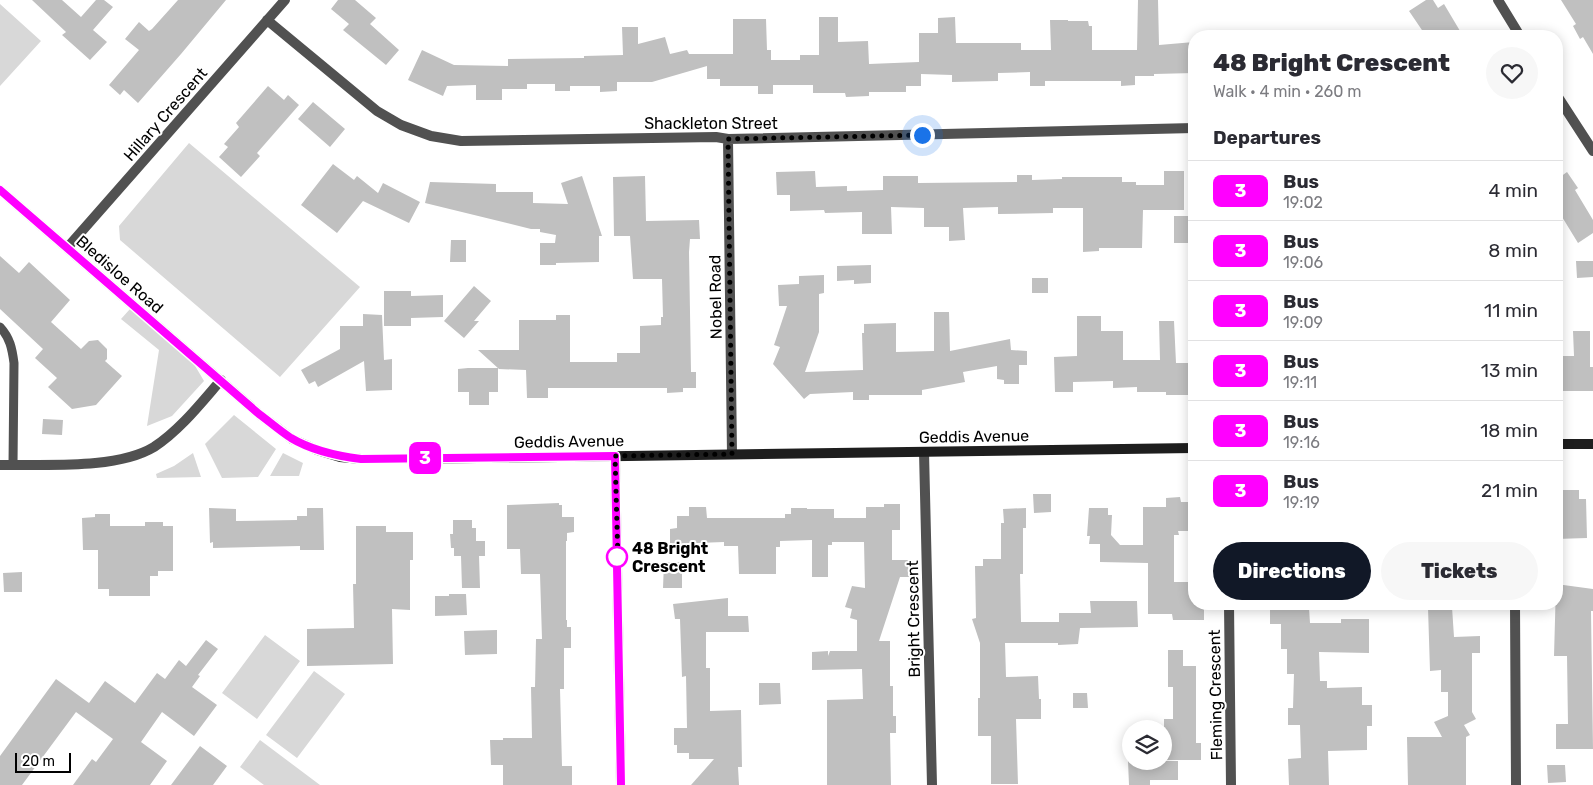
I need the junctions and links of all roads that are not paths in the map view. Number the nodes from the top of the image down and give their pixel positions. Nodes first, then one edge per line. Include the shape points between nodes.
1 (285, 0) edge
2 (1498, 0) edge
3 (267, 20) junction
4 (1516, 30) edge
5 (1563, 105) edge
6 (1188, 128) edge
7 (728, 139) junction
8 (1593, 151) edge
9 (0, 190) edge
10 (67, 248) junction
11 (0, 327) edge
12 (221, 380) junction
13 (1563, 444) edge
14 (1593, 444) edge
15 (1188, 448) edge
16 (924, 452) junction
17 (732, 454) junction
18 (615, 456) junction
19 (0, 465) edge
20 (13, 465) junction
21 (1229, 610) edge
22 (1516, 610) edge
23 (621, 785) edge
24 (932, 785) edge
25 (1231, 785) edge
26 (1516, 785) edge

1 - 3 street, Hillary Crescent
2 - 4 street
3 - 7 street, Shackleton Street via 377,112 430,136 494,142
3 - 10 street, Hillary Crescent
5 - 8 street
6 - 7 street, Shackleton Street
7 - 17 street, Nobel Road
9 - 10 street, Bledisloe Road
10 - 12 street, Bledisloe Road
11 - 20 lane via 9,338 14,363
12 - 18 street, Geddis Avenue via 292,439 340,457
12 - 20 street via 172,433 152,448 131,457 87,464
13 - 14 street
15 - 16 street, Geddis Avenue
16 - 17 street, Geddis Avenue
16 - 24 street, Bright Crescent
17 - 18 street, Geddis Avenue
18 - 23 street
19 - 20 street
21 - 25 street, Fleming Crescent
22 - 26 street

